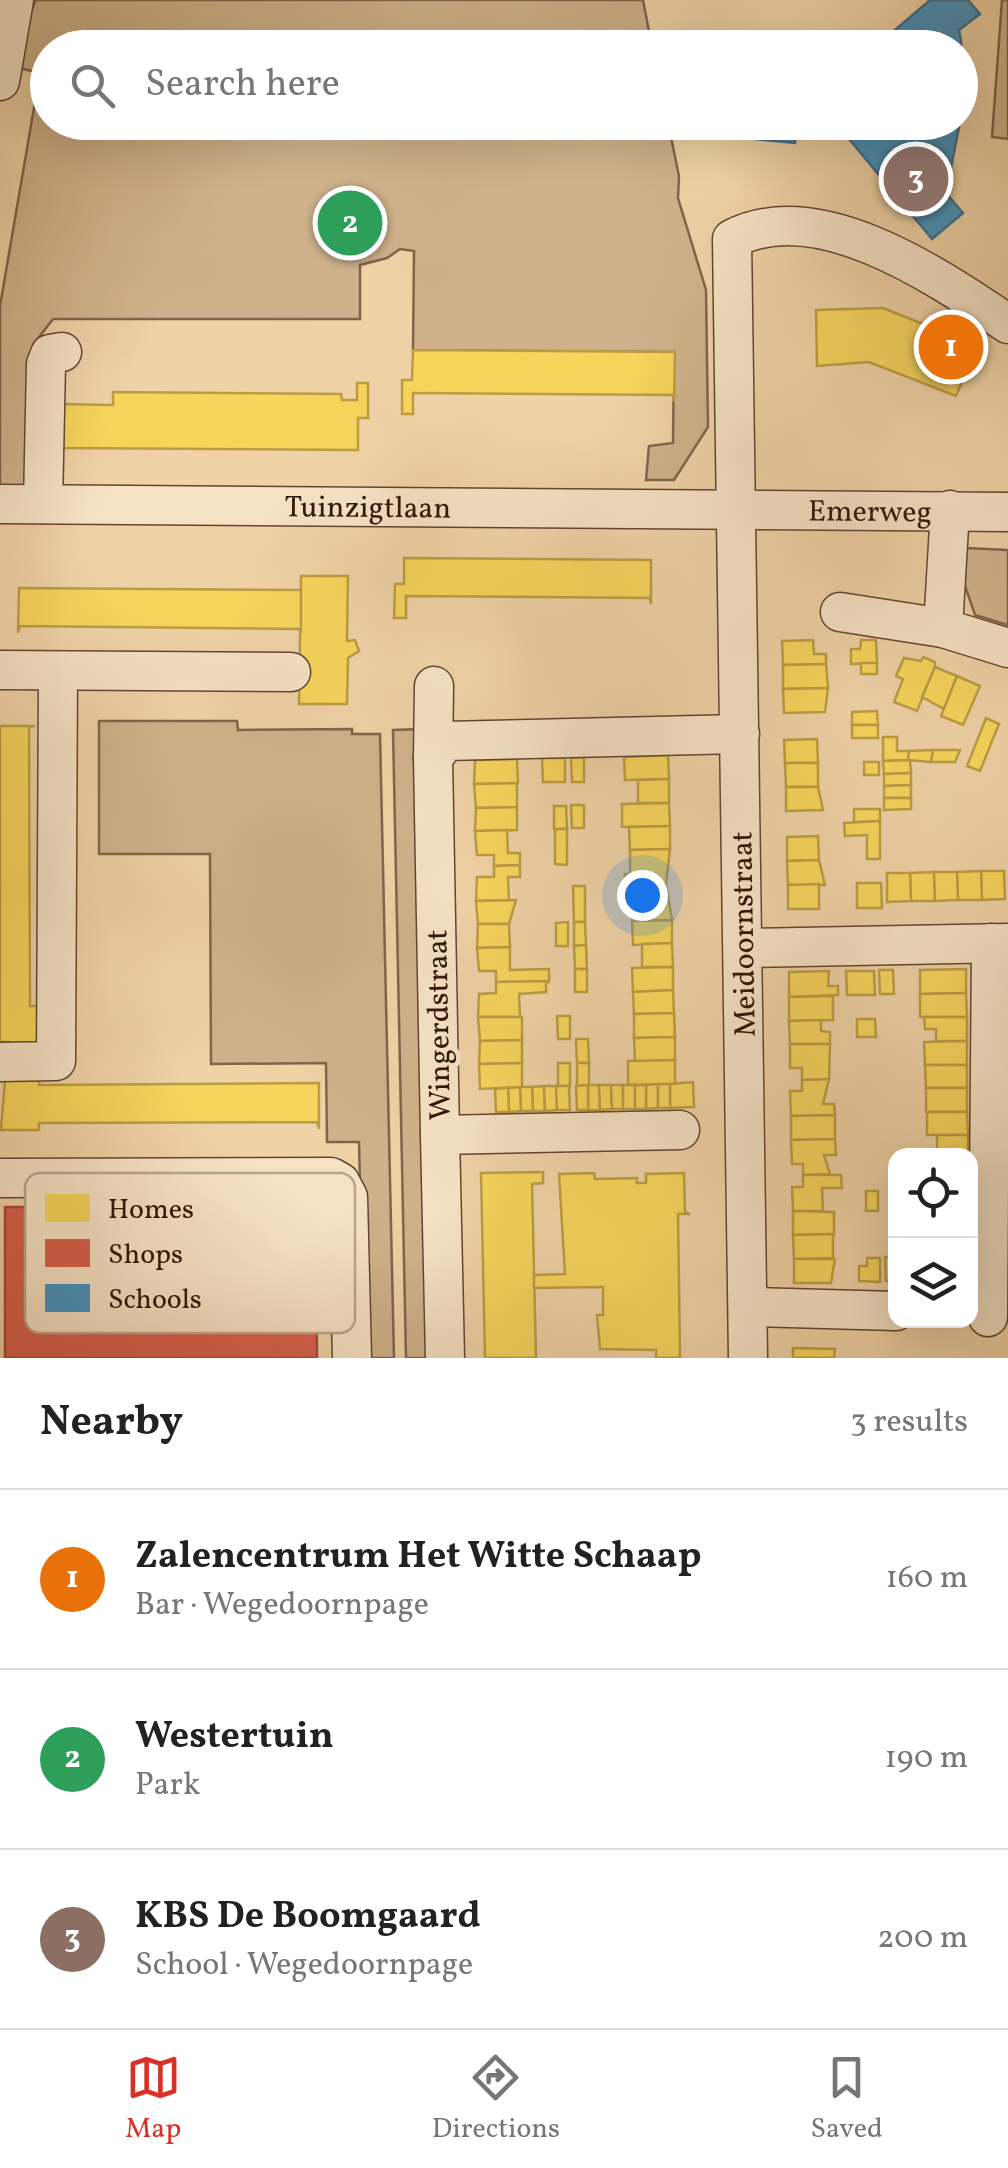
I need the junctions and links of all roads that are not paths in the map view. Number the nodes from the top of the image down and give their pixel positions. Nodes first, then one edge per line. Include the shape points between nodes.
1 (14, 0) edge
2 (0, 81) edge
3 (1008, 324) edge
4 (62, 352) dead end
5 (0, 504) edge
6 (44, 504) junction
7 (734, 510) junction
8 (950, 510) junction
9 (1008, 512) edge
10 (840, 612) dead end
11 (943, 628) junction
12 (1008, 648) edge
13 (0, 670) edge
14 (58, 670) junction
15 (290, 672) dead end
16 (434, 686) dead end
17 (740, 734) junction
18 (440, 749) junction
19 (1000, 943) edge
20 (743, 948) junction
21 (0, 1062) edge
22 (680, 1130) dead end
23 (440, 1135) junction
24 (0, 1178) edge
25 (25, 1178) edge
26 (749, 1307) junction
27 (888, 1311) edge
28 (989, 1317) edge
29 (351, 1333) edge
30 (352, 1358) edge
31 (444, 1358) edge
32 (748, 1358) edge

1 - 2 street
3 - 7 street, Meidoornstraat via 874,243 826,230 752,229 732,239
4 - 6 street via 50,354 46,364
5 - 6 street, Tuinzigtlaan
6 - 7 street, Tuinzigtlaan via 460,493
7 - 8 street, Emerweg
7 - 17 street, Meidoornstraat
8 - 9 street, Emerweg
8 - 11 street
10 - 11 street
11 - 12 street
13 - 14 street
14 - 15 street
14 - 21 street via 56,1061
16 - 18 street, Wingerdstraat
17 - 18 street
17 - 20 street, Meidoornstraat
18 - 23 street, Wingerdstraat
19 - 20 street
19 - 28 street
20 - 26 street, Meidoornstraat
22 - 23 street, Wingerdstraat
23 - 31 street
24 - 25 street
26 - 27 street
26 - 32 street, Meidoornstraat
29 - 30 street

